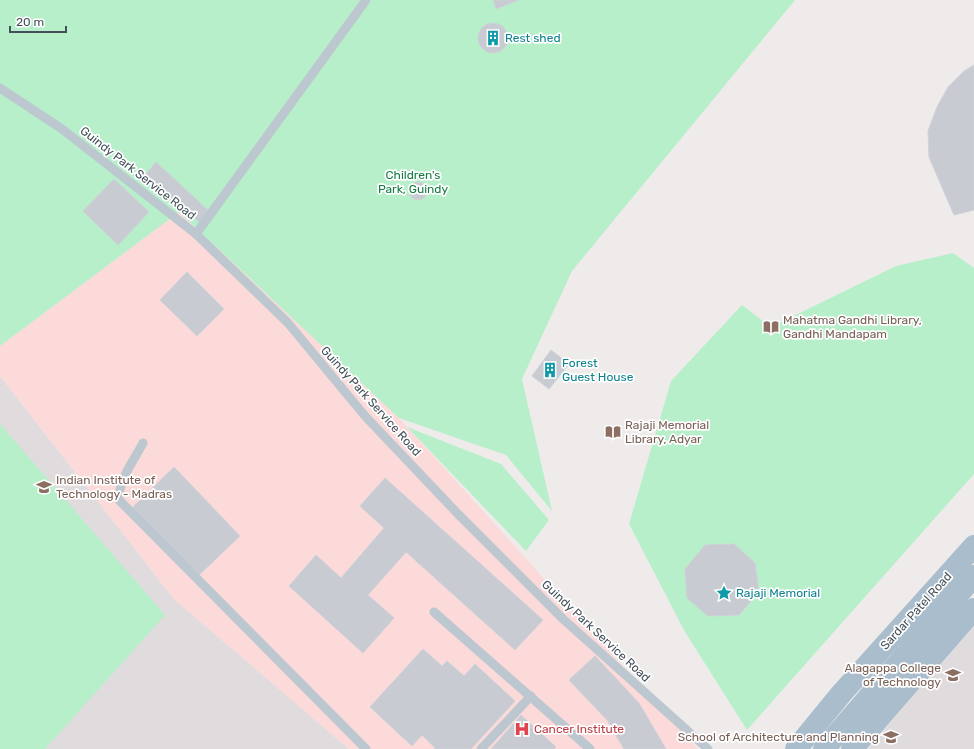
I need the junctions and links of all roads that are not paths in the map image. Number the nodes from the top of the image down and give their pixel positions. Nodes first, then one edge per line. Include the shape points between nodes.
1 (366, 0) edge
2 (0, 88) edge
3 (196, 234) junction
4 (143, 444) dead end
5 (974, 546) edge
6 (974, 576) edge
7 (974, 609) edge
8 (434, 612) dead end
9 (531, 696) junction
10 (366, 749) edge
11 (481, 749) edge
12 (590, 749) edge
13 (708, 749) edge
14 (796, 749) edge
15 (824, 749) edge
16 (852, 749) edge

1 - 3 lane
2 - 3 lane, Guindy Park Service Road via 62,129
3 - 13 lane, Guindy Park Service Road via 288,323 366,416 562,619
4 - 10 lane via 124,480 119,500
5 - 14 main road, Sardar Patel Road via 841,694
6 - 15 main road
7 - 16 main road
8 - 9 lane
9 - 11 lane
9 - 12 lane

